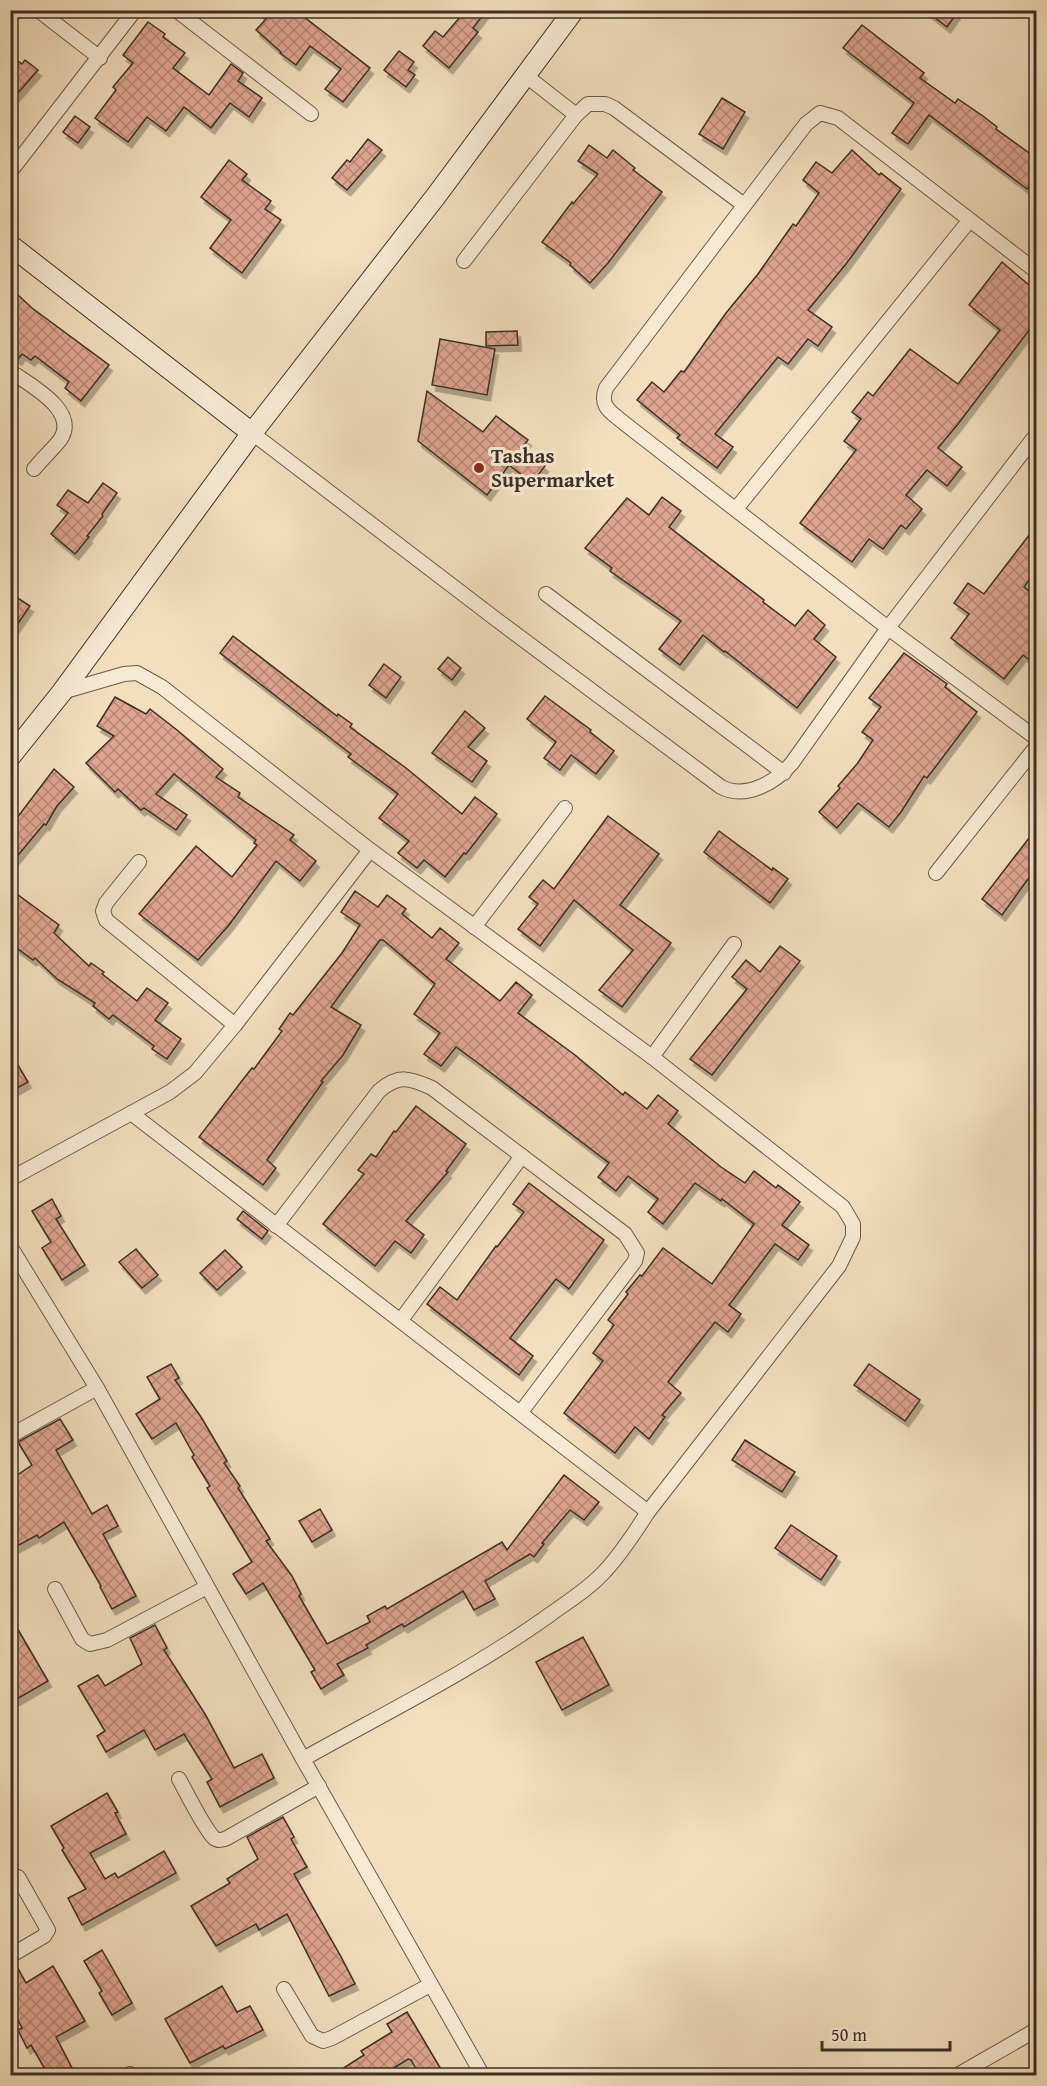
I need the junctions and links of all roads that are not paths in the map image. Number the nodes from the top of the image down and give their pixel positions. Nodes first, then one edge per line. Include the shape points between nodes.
1 (38, 10) edge
2 (135, 10) edge
3 (176, 10) edge
4 (574, 10) edge
5 (100, 58) junction
6 (525, 75) junction
7 (311, 114) dead end
8 (576, 115) junction
9 (10, 172) edge
10 (744, 204) junction
11 (969, 221) junction
12 (10, 245) edge
13 (464, 261) dead end
14 (1036, 271) edge
15 (10, 371) edge
16 (252, 433) junction
17 (1036, 435) edge
18 (34, 469) dead end
19 (736, 509) junction
20 (546, 594) dead end
21 (888, 628) junction
22 (62, 692) junction
23 (1036, 738) edge
24 (1036, 747) edge
25 (10, 758) edge
26 (784, 773) junction
27 (565, 808) dead end
28 (370, 850) junction
29 (139, 862) dead end
30 (936, 873) dead end
31 (474, 927) junction
32 (734, 944) dead end
33 (235, 1025) junction
34 (652, 1057) junction
35 (131, 1113) junction
36 (522, 1156) junction
37 (10, 1179) edge
38 (276, 1226) junction
39 (10, 1246) edge
40 (401, 1320) junction
41 (97, 1388) junction
42 (521, 1412) junction
43 (10, 1436) edge
44 (648, 1512) junction
45 (207, 1587) junction
46 (55, 1589) dead end
47 (303, 1759) junction
48 (179, 1779) dead end
49 (319, 1786) junction
50 (18, 1877) dead end
51 (10, 1956) edge
52 (430, 1984) junction
53 (284, 1989) dead end
54 (1036, 2030) edge
55 (483, 2076) edge
56 (956, 2076) edge

1 - 5 street
2 - 5 street
3 - 7 street
4 - 6 street
5 - 9 street
6 - 8 street
6 - 16 street
8 - 10 street via 588,104 614,108
8 - 13 street
10 - 11 street via 806,124 815,115 825,113 838,118
10 - 19 street via 606,388 603,401 624,423
11 - 14 street
11 - 19 street
12 - 16 street
15 - 18 street via 55,404 64,417 59,440
16 - 22 street
16 - 26 street via 721,787 747,792
17 - 21 street
19 - 21 street
20 - 26 street
21 - 23 street
21 - 26 street
22 - 25 street
22 - 28 street via 124,674 147,677
24 - 30 street
27 - 31 street
28 - 31 street
28 - 33 street
29 - 33 street via 106,903 106,920
31 - 34 street
32 - 34 street
33 - 35 street via 195,1073
34 - 44 street via 835,1200 849,1213 853,1237 839,1266
35 - 37 street
35 - 38 street
36 - 38 street via 432,1088 401,1078 379,1091
36 - 40 street
36 - 42 street via 625,1234 637,1252 635,1261
38 - 40 street
39 - 41 street
40 - 42 street
41 - 43 street
41 - 45 street
42 - 44 street
44 - 47 street via 604,1572 521,1636
45 - 46 street via 107,1640 90,1644 82,1639
45 - 47 street
47 - 49 street
48 - 49 street via 218,1840
49 - 52 street
50 - 51 street via 48,1930
52 - 53 street via 323,2041 312,2036
52 - 55 street
54 - 56 street

